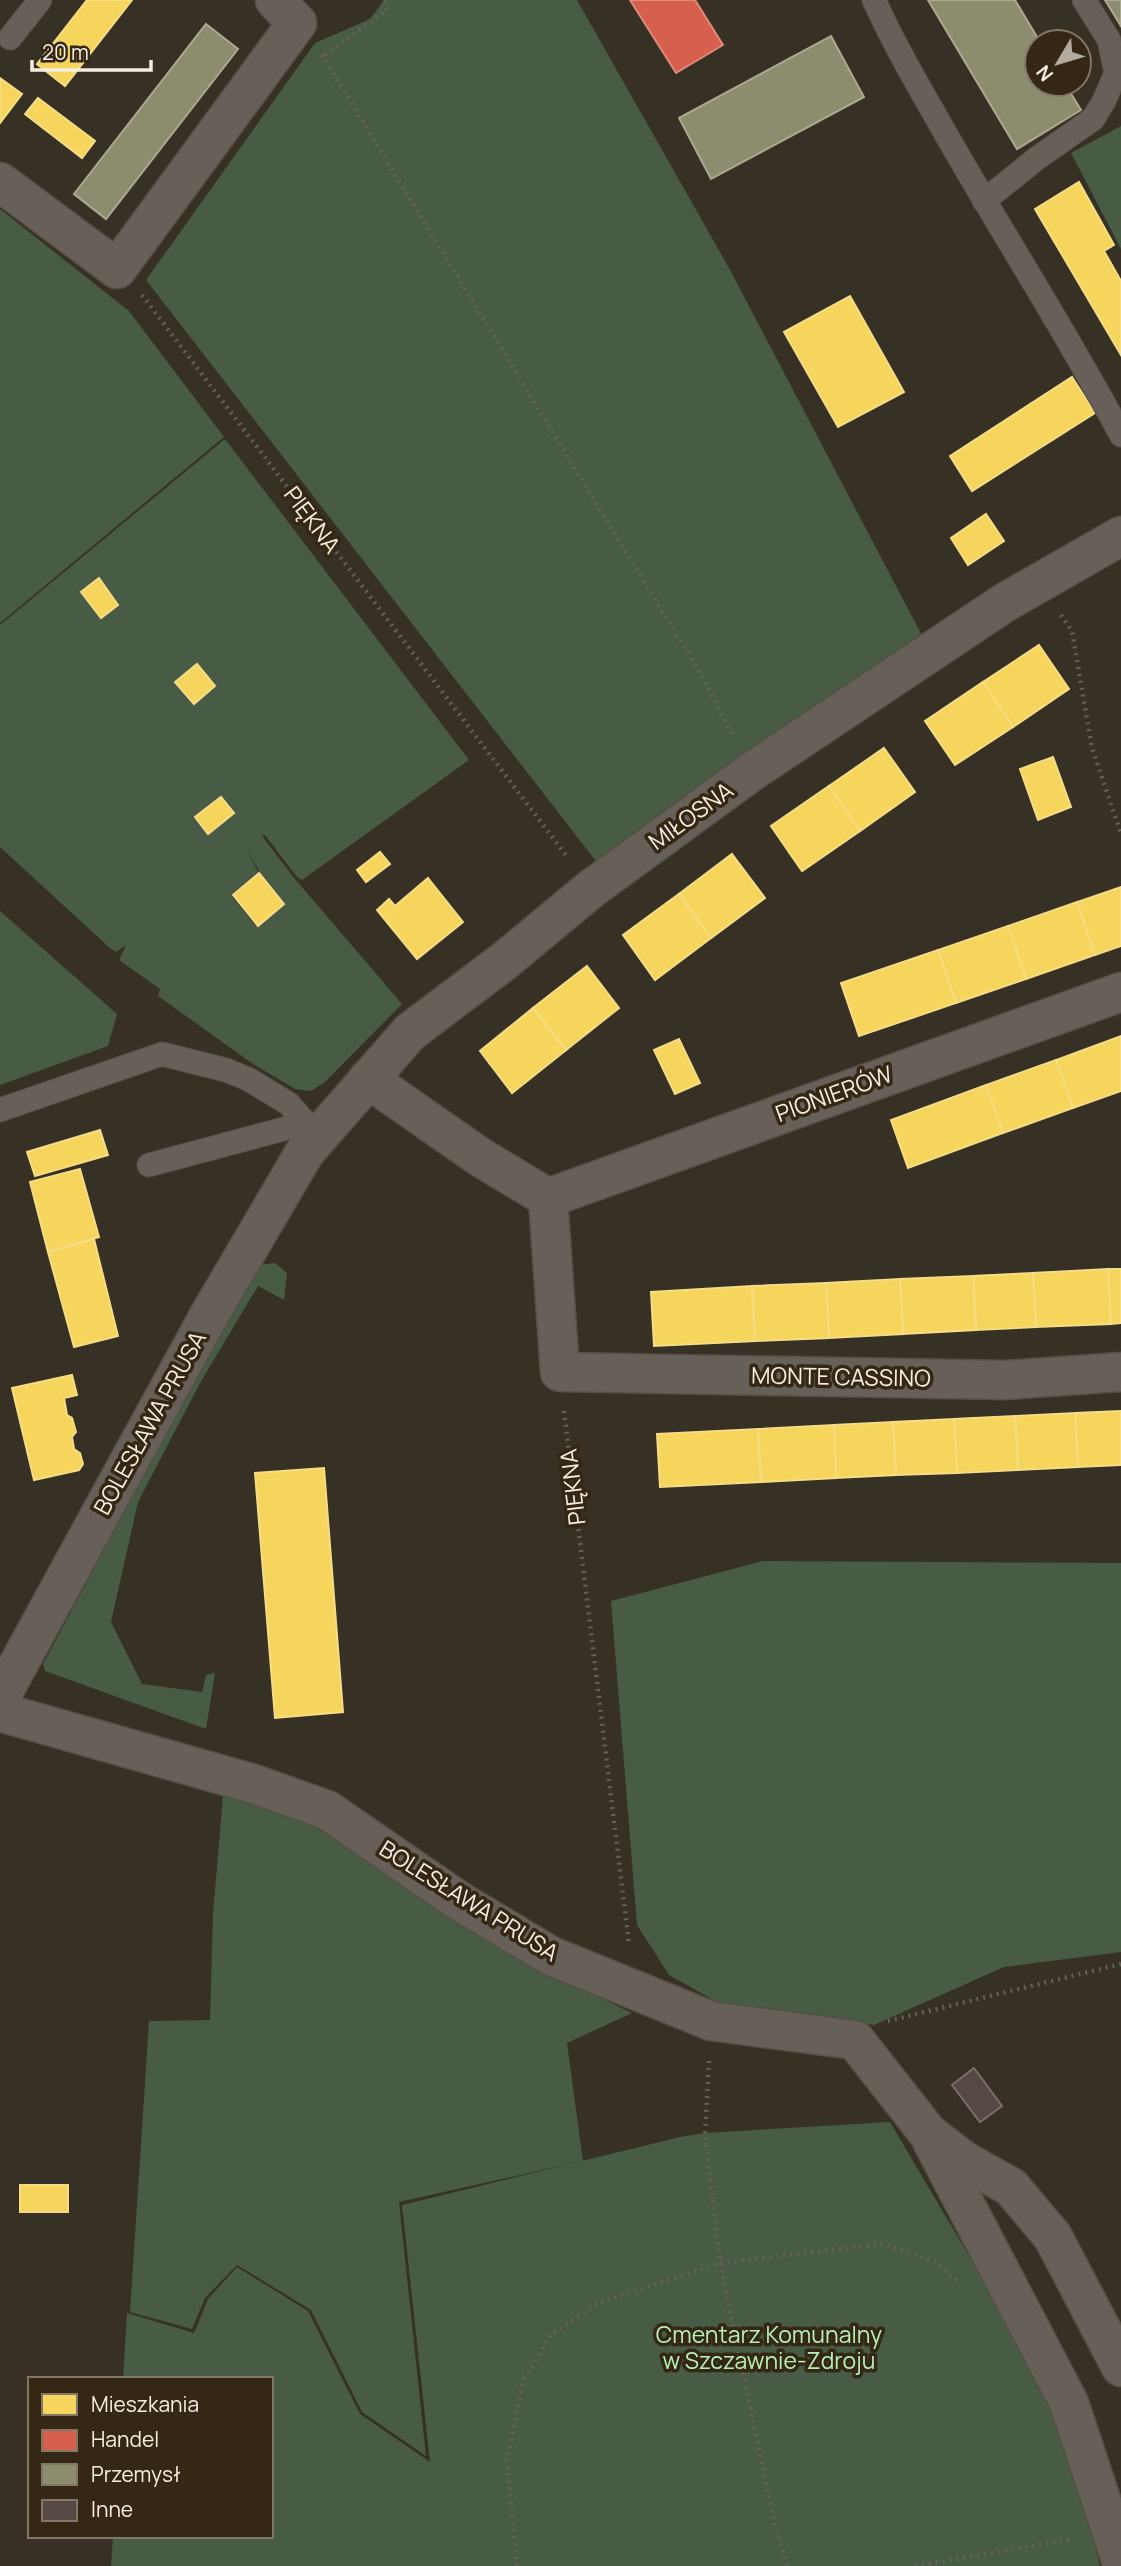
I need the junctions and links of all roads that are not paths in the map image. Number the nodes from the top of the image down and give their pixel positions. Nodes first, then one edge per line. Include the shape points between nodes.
1 (40, 0) edge
2 (874, 0) edge
3 (1084, 0) edge
4 (286, 11) edge
5 (10, 38) dead end
6 (0, 182) edge
7 (984, 201) junction
8 (1121, 435) edge
9 (1121, 536) edge
10 (1121, 992) edge
11 (368, 1079) junction
12 (0, 1110) edge
13 (306, 1137) junction
14 (149, 1165) dead end
15 (548, 1198) junction
16 (1121, 1372) edge
17 (0, 1698) edge
18 (0, 1712) edge
19 (928, 2133) junction
20 (1121, 2367) edge
21 (1117, 2547) edge

1 - 5 lane
2 - 7 lane
3 - 7 lane via 1109,40 1116,73 1104,101 1093,119
4 - 6 street via 117,269
7 - 8 lane
9 - 11 street, MIŁOSNA via 1004,603 751,772 591,889 410,1032
10 - 15 street, PIONIERÓW
11 - 13 street, MIŁOSNA
11 - 15 street
12 - 13 lane via 162,1054 248,1079 289,1104
13 - 14 lane
13 - 17 street, BOLESŁAWA PRUSA
15 - 16 street, MONTE CASSINO via 560,1372 1006,1380
18 - 19 street, BOLESŁAWA PRUSA via 254,1784 327,1810 459,1901 551,1956 711,2021 855,2040
19 - 20 street via 963,2160 1011,2187 1053,2237
19 - 21 street via 1069,2403

